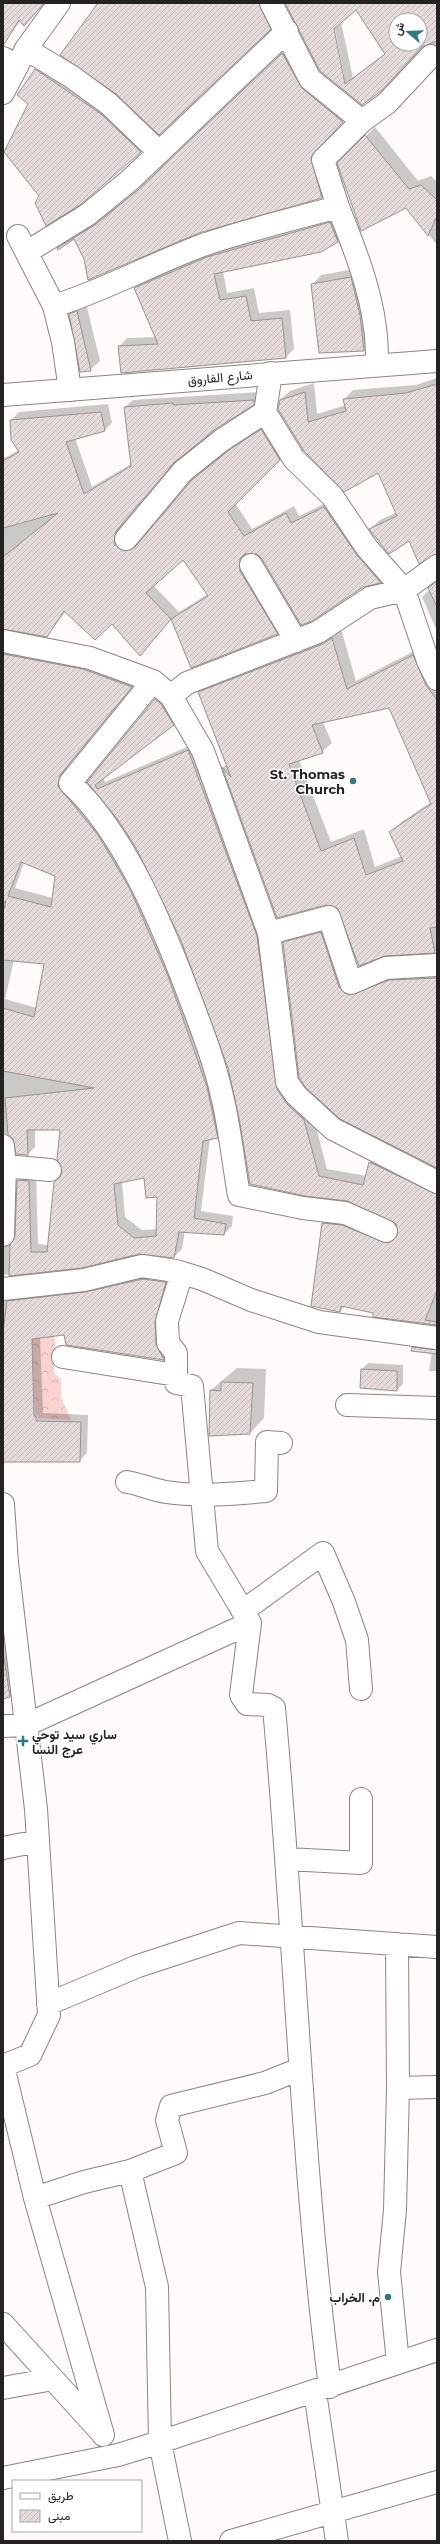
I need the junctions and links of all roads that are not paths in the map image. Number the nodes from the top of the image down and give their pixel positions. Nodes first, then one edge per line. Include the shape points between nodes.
1 (59, 3) edge
2 (271, 3) edge
3 (287, 31) junction
4 (431, 56) dead end
5 (15, 58) edge
6 (3, 93) edge
7 (362, 121) junction
8 (160, 152) junction
9 (338, 207) junction
10 (54, 306) junction
11 (437, 361) edge
12 (377, 365) junction
13 (271, 373) junction
14 (70, 390) junction
15 (3, 395) edge
16 (265, 412) junction
17 (126, 539) dead end
18 (251, 565) dead end
19 (437, 566) edge
20 (404, 590) junction
21 (3, 641) edge
22 (296, 641) junction
23 (437, 679) edge
24 (153, 682) junction
25 (171, 696) junction
26 (269, 932) junction
27 (437, 965) edge
28 (4, 1156) edge
29 (50, 1170) dead end
30 (437, 1182) edge
31 (386, 1231) dead end
32 (3, 1235) edge
33 (182, 1273) junction
34 (3, 1289) edge
35 (437, 1338) edge
36 (63, 1357) dead end
37 (176, 1375) junction
38 (347, 1405) dead end
39 (437, 1408) edge
40 (282, 1443) dead end
41 (127, 1482) dead end
42 (203, 1495) junction
43 (3, 1504) edge
44 (246, 1617) junction
45 (361, 1689) dead end
46 (26, 1725) junction
47 (3, 1726) edge
48 (361, 1799) dead end
49 (38, 1841) junction
50 (3, 1848) edge
51 (288, 1859) junction
52 (293, 1937) junction
53 (397, 1944) junction
54 (437, 1947) edge
55 (48, 2004) junction
56 (3, 2066) edge
57 (300, 2069) junction
58 (437, 2087) edge
59 (398, 2088) junction
60 (130, 2171) junction
61 (35, 2198) junction
62 (3, 2324) edge
63 (437, 2350) edge
64 (398, 2363) junction
65 (53, 2379) junction
66 (3, 2388) edge
67 (322, 2390) junction
68 (103, 2435) junction
69 (160, 2442) junction
70 (118, 2454) junction
71 (3, 2478) edge
72 (437, 2482) edge
73 (332, 2511) junction
74 (180, 2541) edge
75 (231, 2541) edge
76 (337, 2541) edge

1 - 5 street
2 - 3 street
3 - 7 street via 310,79
3 - 8 street
4 - 7 street via 387,103
5 - 6 street
5 - 8 street via 79,81 109,104
7 - 9 street via 324,160
8 - 10 street via 87,215 22,244
9 - 10 street via 235,234 153,265 109,287
9 - 12 street via 357,257 369,300 375,327
10 - 14 street via 63,342
11 - 12 street, شارع الفاروق
12 - 13 street, شارع الفاروق
13 - 14 street, شارع الفاروق
13 - 16 street
14 - 15 street, شارع الفاروق
16 - 17 street via 222,440 183,471
16 - 20 street via 294,459 332,496 367,548
18 - 22 street
19 - 20 street
20 - 22 street via 370,598 318,632
20 - 23 street via 428,661
21 - 24 street via 74,653
22 - 25 street via 187,683
24 - 25 street
24 - 31 street via 70,784 88,799 109,828 166,934 201,1026 222,1095 239,1195 303,1208 345,1213
25 - 26 street via 203,750
26 - 27 street via 329,917 351,983 386,968
26 - 30 street via 287,1082 296,1095 333,1129
28 - 29 street
28 - 32 street
33 - 34 street via 142,1266 84,1280
33 - 35 street via 251,1300 319,1322
33 - 37 street via 167,1321 168,1343 176,1353
36 - 37 street
37 - 42 street via 176,1382 192,1386
38 - 39 street
40 - 42 street via 267,1442 266,1491
41 - 42 street via 165,1492
42 - 44 street via 207,1551
43 - 46 street via 7,1563
44 - 45 street via 323,1553 357,1640
44 - 46 street
44 - 51 street via 241,1695 247,1704 268,1705 274,1708
46 - 47 street
46 - 49 street
48 - 51 street via 361,1863
49 - 50 street
49 - 55 street
51 - 52 street
52 - 53 street
52 - 55 street via 239,1933 138,1966
52 - 57 street
53 - 54 street
53 - 59 street
55 - 56 street via 49,2015 30,2056
56 - 61 street
57 - 60 street via 265,2083 171,2106 166,2120 176,2153
57 - 67 street via 320,2312
58 - 59 street
59 - 64 street via 395,2210 389,2272
60 - 61 street
60 - 69 street via 157,2287
61 - 68 street
62 - 65 street
63 - 64 street
64 - 67 street
65 - 66 street
65 - 68 street
67 - 69 street
67 - 73 street
68 - 70 street
69 - 70 street
69 - 74 street
70 - 71 street
72 - 73 street
73 - 75 street
73 - 76 street

